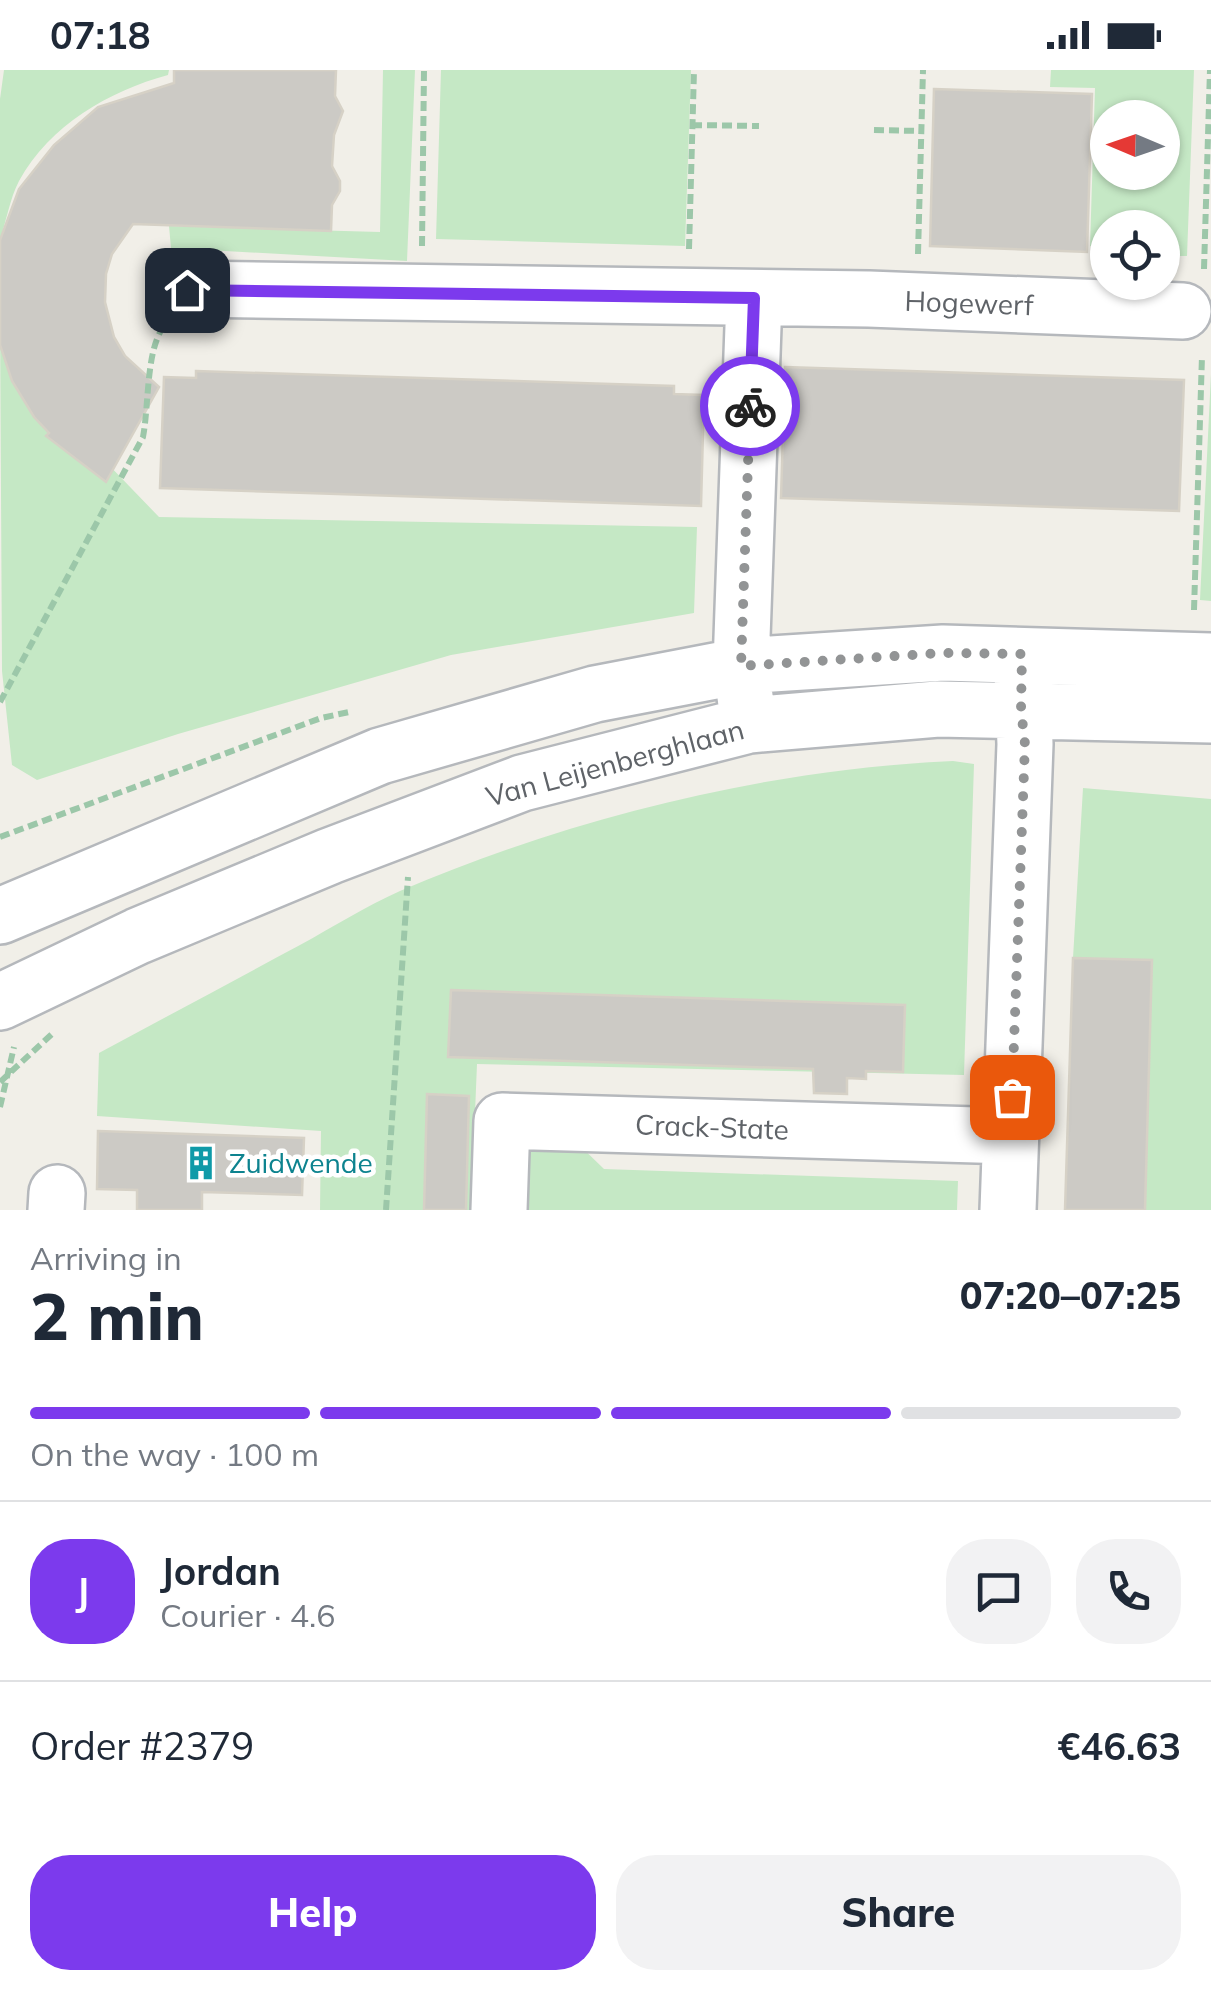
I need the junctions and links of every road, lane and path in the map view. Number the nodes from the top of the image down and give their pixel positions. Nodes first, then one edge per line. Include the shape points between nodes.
1 (424, 70) edge
2 (694, 70) edge
3 (922, 70) edge
4 (692, 125) junction
5 (759, 126) dead end
6 (874, 130) dead end
7 (921, 131) junction
8 (187, 290) joint
9 (421, 292) junction
10 (687, 296) junction
11 (754, 298) junction
12 (917, 300) junction
13 (1184, 311) dead end
14 (1022, 654) junction
15 (1211, 660) edge
16 (741, 666) junction
17 (0, 702) edge
18 (1021, 710) junction
19 (1211, 714) edge
20 (749, 726) junction
21 (409, 862) dead end
22 (0, 916) edge
23 (0, 1002) edge
24 (59, 1027) dead end
25 (8, 1077) junction
26 (0, 1082) edge
27 (0, 1107) edge
28 (1011, 1136) junction
29 (386, 1210) edge
30 (499, 1210) edge
31 (1008, 1210) edge

1 - 9 path
2 - 4 path
3 - 7 path
4 - 5 path
4 - 10 path
6 - 7 path
7 - 12 path
8 - 9 street, Hogewerf
8 - 17 path via 154,341 143,437
9 - 10 street, Hogewerf
10 - 11 street, Hogewerf
11 - 12 street, Hogewerf
11 - 16 street
12 - 13 street, Hogewerf
14 - 15 street
14 - 16 street
14 - 18 street
16 - 20 street
16 - 22 street via 595,694 380,756
18 - 19 street, Van Leijenberghlaan
18 - 20 street, Van Leijenberghlaan via 938,709
18 - 28 street
20 - 23 street, Van Leijenberghlaan via 522,782 138,936
21 - 29 path
24 - 25 path
25 - 26 path
25 - 27 path
28 - 30 street, Crack-State via 502,1121
28 - 31 street

